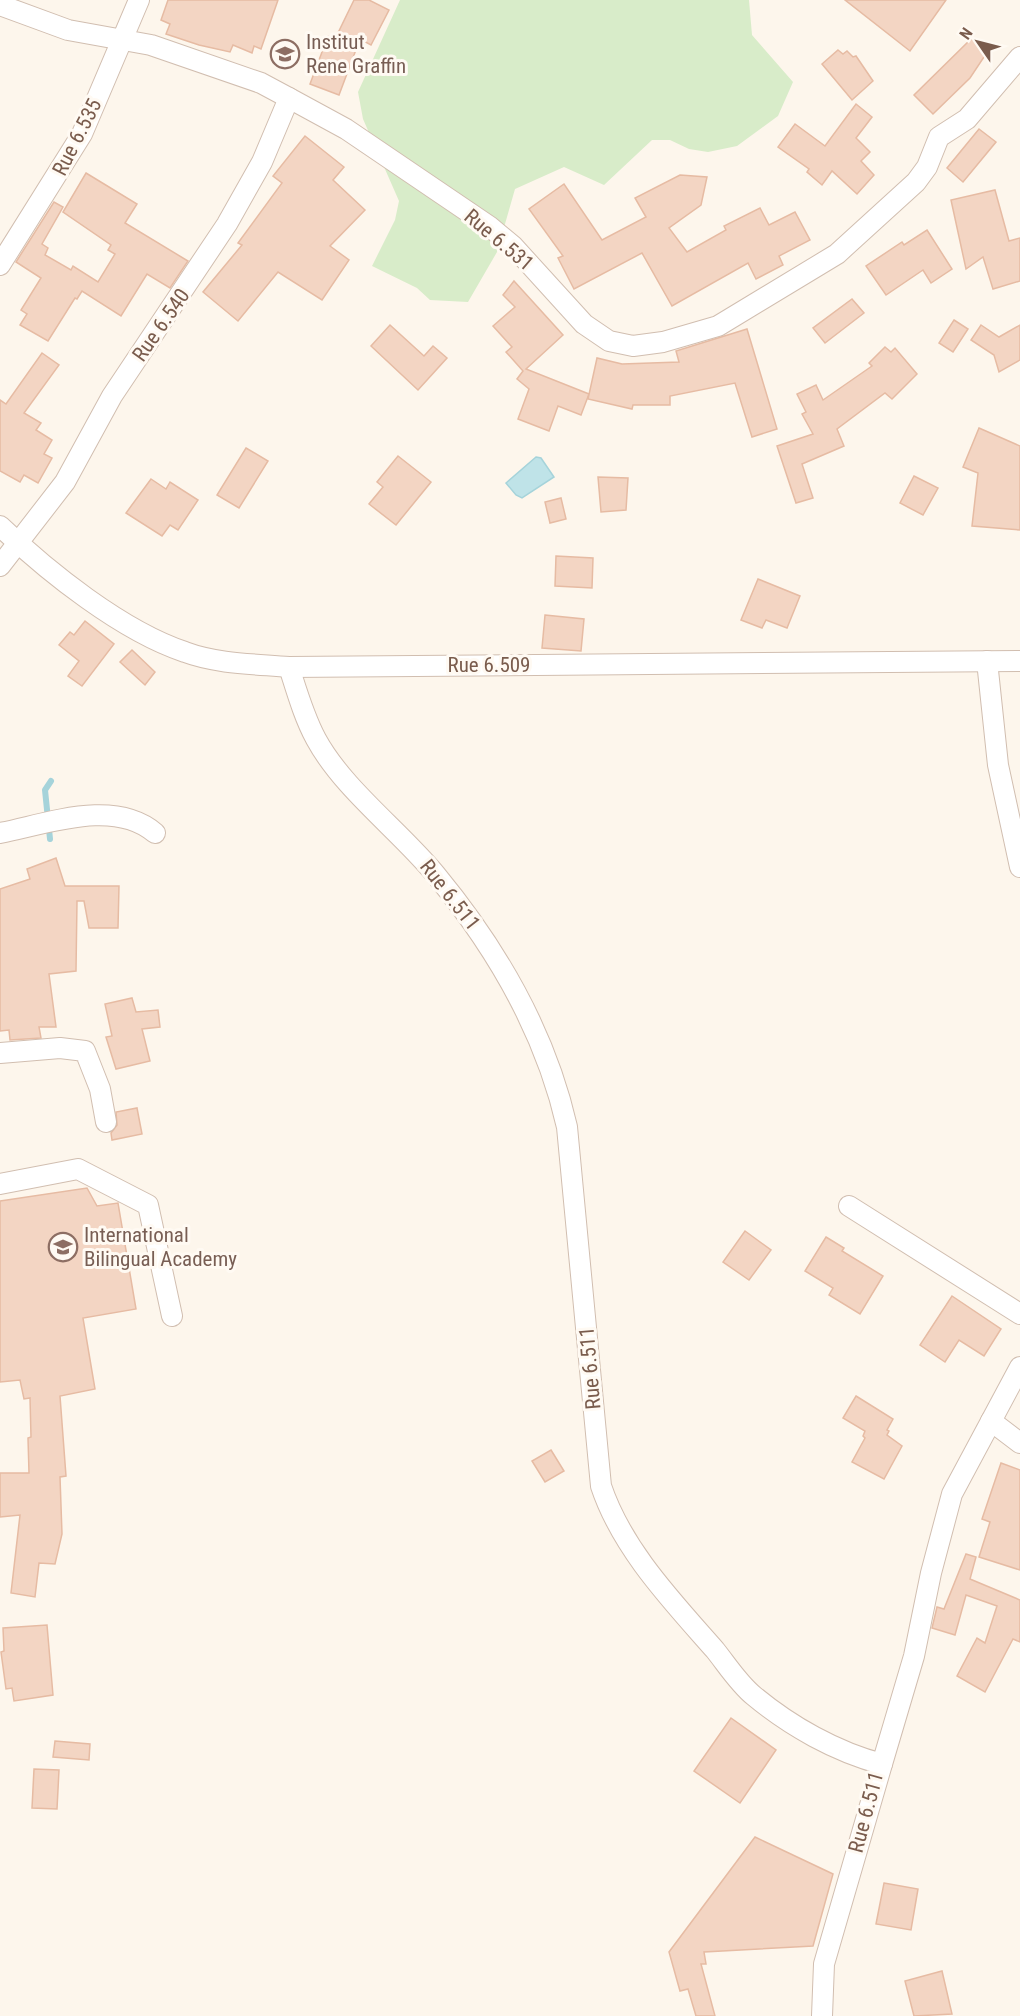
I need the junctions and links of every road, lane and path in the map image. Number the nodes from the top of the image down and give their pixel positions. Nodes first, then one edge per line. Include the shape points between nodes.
1 (139, 0) edge
2 (0, 5) edge
3 (122, 39) junction
4 (1020, 57) edge
5 (289, 98) junction
6 (0, 265) edge
7 (0, 526) edge
8 (17, 542) junction
9 (0, 566) edge
10 (987, 661) junction
11 (1020, 661) edge
12 (290, 667) junction
13 (0, 833) edge
14 (155, 833) dead end
15 (1020, 867) edge
16 (0, 1053) edge
17 (106, 1122) dead end
18 (0, 1184) edge
19 (849, 1206) dead end
20 (1020, 1314) edge
21 (172, 1316) dead end
22 (1020, 1366) edge
23 (991, 1421) junction
24 (1020, 1443) edge
25 (882, 1764) junction
26 (822, 2016) edge

1 - 3 street, Rue 6.535
2 - 3 street, Rue 6.531 via 68,30
3 - 5 street, Rue 6.531 via 179,54 261,83
3 - 6 street, Rue 6.535 via 82,134
4 - 5 street, Rue 6.531 via 967,119 939,137 916,182 837,254 718,326 633,346 609,341 584,324 513,246 489,226 346,129
5 - 8 street, Rue 6.540 via 262,162 222,233 112,396 65,482
7 - 8 street, Rue 6.509
8 - 9 street, Rue 6.540
8 - 12 street, Rue 6.509 via 99,606 155,641 187,653
10 - 11 street, Rue 6.509
10 - 12 street, Rue 6.509
10 - 15 street via 998,765
12 - 25 street, Rue 6.511 via 316,740 334,767 436,875 482,935 523,1005 557,1085 568,1138 601,1486 610,1512 670,1598 753,1695 852,1756
13 - 14 street via 91,815 132,818
16 - 17 street via 60,1048 85,1051 100,1089
18 - 21 street via 78,1169 148,1205
19 - 20 street
22 - 23 street
23 - 24 street
23 - 25 street via 952,1494 914,1656
25 - 26 street, Rue 6.511 via 824,1964

